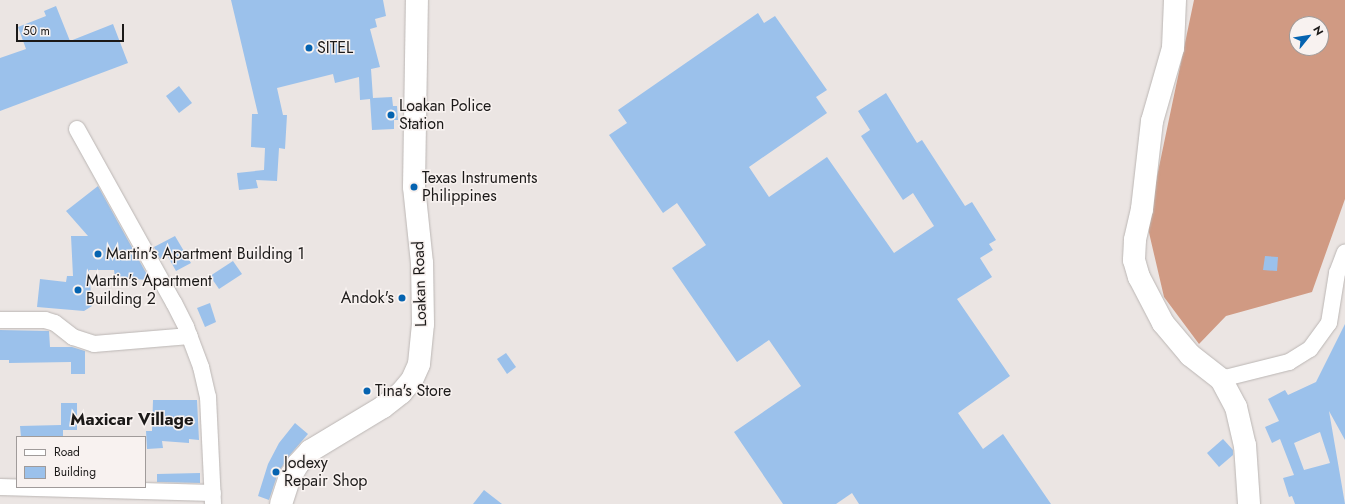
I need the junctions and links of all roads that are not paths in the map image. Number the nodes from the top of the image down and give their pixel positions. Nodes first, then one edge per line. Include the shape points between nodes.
1 (1175, 0) edge
2 (417, 1) edge
3 (77, 129) dead end
4 (1345, 252) edge
5 (0, 320) edge
6 (190, 336) junction
7 (1221, 379) junction
8 (0, 488) edge
9 (67, 497) edge
10 (213, 498) edge
11 (282, 504) edge
12 (1249, 504) edge

1 - 7 main road via 1173,48 1152,121 1134,260 1139,278 1163,323 1190,355
2 - 11 main road, Loakan Road via 414,187 422,263 423,324 419,364 412,380 401,393 383,407 310,451 289,479
3 - 6 street
4 - 7 street via 1337,273 1329,323 1310,349 1289,362
5 - 6 street via 45,320 55,323 72,337 94,344
6 - 10 street via 208,397
7 - 12 main road via 1236,406 1245,445
8 - 9 street
9 - 10 street

